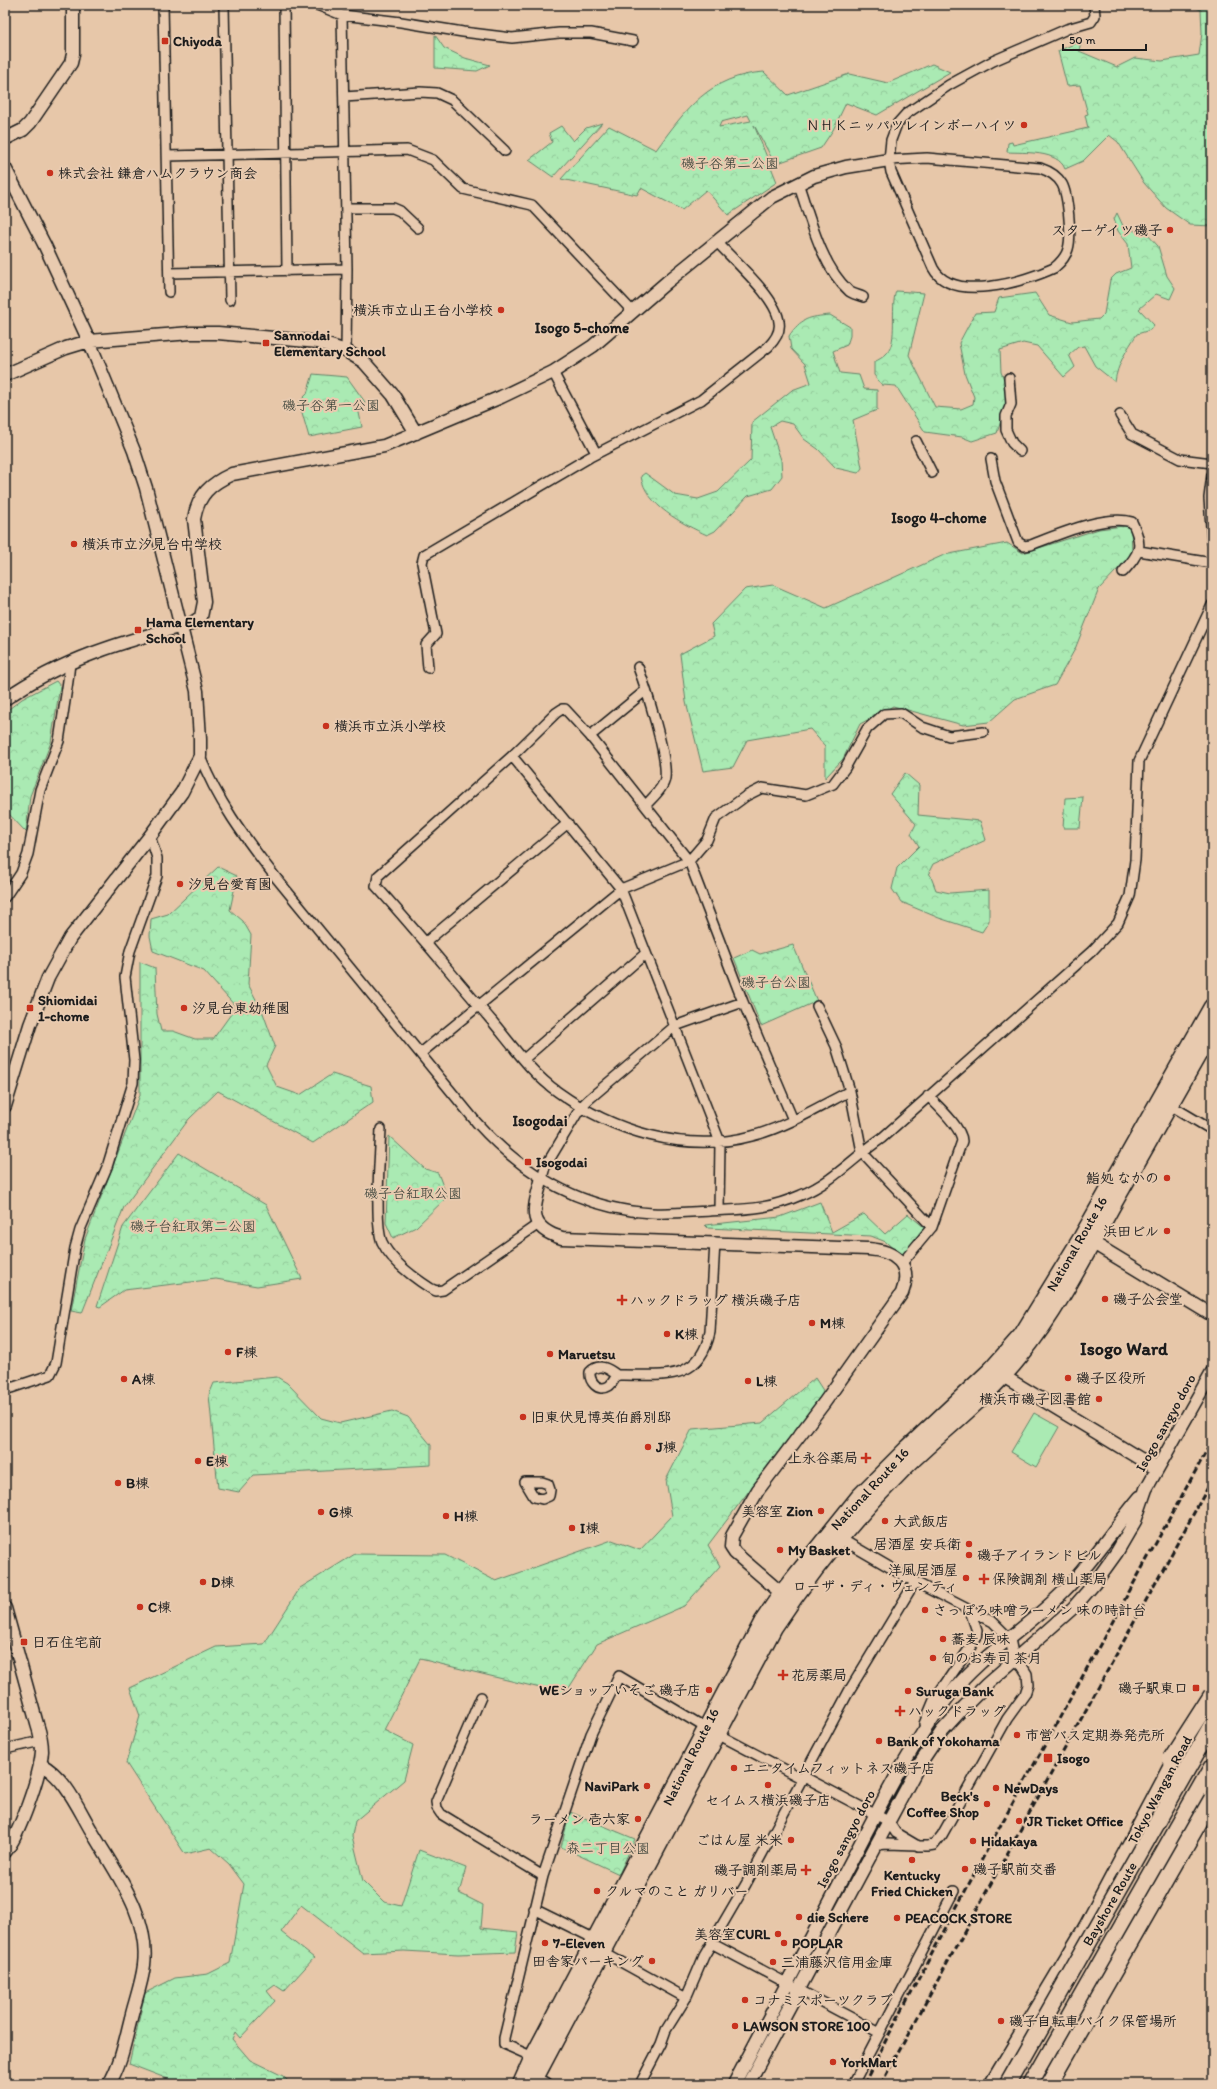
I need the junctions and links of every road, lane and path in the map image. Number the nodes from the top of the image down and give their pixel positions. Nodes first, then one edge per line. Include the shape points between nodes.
1 (73, 5) edge
2 (163, 5) edge
3 (224, 5) edge
4 (284, 5) edge
5 (318, 5) edge
6 (1094, 5) edge
7 (342, 15) junction
8 (632, 41) dead end
9 (344, 97) junction
10 (5, 139) edge
11 (345, 151) junction
12 (505, 151) dead end
13 (286, 153) junction
14 (227, 154) junction
15 (166, 156) junction
16 (889, 160) junction
17 (5, 168) edge
18 (798, 183) junction
19 (346, 208) junction
20 (418, 228) dead end
21 (717, 242) junction
22 (347, 269) junction
23 (229, 271) junction
24 (287, 271) junction
25 (169, 272) junction
26 (169, 292) dead end
27 (863, 297) dead end
28 (230, 300) dead end
29 (633, 312) junction
30 (89, 341) junction
31 (346, 351) junction
32 (553, 372) junction
33 (5, 375) edge
34 (1009, 378) dead end
35 (1120, 415) dead end
36 (416, 433) junction
37 (916, 441) dead end
38 (1020, 451) dead end
39 (596, 453) junction
40 (991, 459) dead end
41 (1212, 463) edge
42 (932, 473) dead end
43 (1212, 475) edge
44 (1211, 499) edge
45 (1212, 542) edge
46 (1139, 551) junction
47 (1212, 563) edge
48 (1123, 572) dead end
49 (1212, 605) edge
50 (1210, 618) edge
51 (181, 627) junction
52 (70, 663) junction
53 (638, 667) dead end
54 (428, 668) dead end
55 (645, 691) junction
56 (5, 699) edge
57 (983, 732) dead end
58 (590, 736) junction
59 (200, 756) junction
60 (512, 756) junction
61 (646, 805) junction
62 (568, 823) junction
63 (150, 836) junction
64 (689, 861) junction
65 (621, 889) junction
66 (5, 897) edge
67 (426, 942) junction
68 (645, 954) junction
69 (743, 1002) junction
70 (478, 1006) junction
71 (817, 1006) dead end
72 (1212, 1007) edge
73 (675, 1026) junction
74 (1212, 1030) edge
75 (421, 1053) junction
76 (524, 1059) junction
77 (7, 1089) edge
78 (850, 1091) junction
79 (928, 1096) junction
80 (1170, 1104) junction
81 (5, 1106) edge
82 (580, 1107) junction
83 (793, 1120) junction
84 (381, 1129) dead end
85 (1212, 1130) edge
86 (720, 1142) junction
87 (862, 1152) junction
88 (542, 1178) junction
89 (719, 1210) junction
90 (537, 1225) junction
91 (932, 1227) junction
92 (1087, 1240) junction
93 (715, 1242) junction
94 (902, 1263) junction
95 (1212, 1315) edge
96 (1212, 1372) edge
97 (617, 1375) dead end
98 (1003, 1376) junction
99 (5, 1390) edge
100 (1157, 1469) junction
101 (1146, 1490) junction
102 (835, 1535) junction
103 (915, 1582) junction
104 (786, 1597) junction
105 (5, 1608) edge
106 (970, 1612) junction
107 (1010, 1638) junction
108 (1014, 1659) junction
109 (1212, 1693) edge
110 (481, 1697) dead end
111 (1212, 1725) edge
112 (713, 1731) junction
113 (919, 1737) junction
114 (42, 1741) junction
115 (5, 1749) edge
116 (40, 1764) junction
117 (1212, 1767) edge
118 (801, 1778) junction
119 (1212, 1799) edge
120 (1212, 1810) edge
121 (876, 1814) junction
122 (888, 1821) junction
123 (875, 1845) junction
124 (918, 1846) junction
125 (5, 1852) edge
126 (543, 1876) junction
127 (954, 1891) dead end
128 (534, 1909) junction
129 (1086, 1927) junction
130 (1143, 1934) junction
131 (712, 1944) junction
132 (599, 1945) junction
133 (787, 1984) junction
134 (798, 1989) junction
135 (686, 1998) junction
136 (880, 2033) junction
137 (533, 2057) junction
138 (1002, 2059) junction
139 (532, 2081) edge
140 (109, 2084) edge
141 (640, 2084) edge
142 (734, 2084) edge
143 (748, 2084) edge
144 (853, 2084) edge
145 (982, 2084) edge
146 (988, 2084) edge
147 (993, 2084) edge
148 (1008, 2084) edge
149 (1016, 2084) edge
150 (1033, 2084) edge
151 (1049, 2084) edge
152 (1056, 2084) edge

1 - 10 street via 74,54 71,63 30,123 23,130
2 - 15 street
3 - 14 street
4 - 13 street
5 - 7 street
6 - 16 street via 1095,16 1091,22 1067,29 993,61 949,85 906,114 893,133
7 - 8 street via 512,38 559,33 591,34
7 - 9 street
9 - 11 street
9 - 12 street via 420,92 437,94 452,100
11 - 13 street
11 - 19 street
11 - 29 street via 407,150 433,160 463,189 532,206
13 - 14 street
13 - 24 street
14 - 15 street
14 - 23 street
15 - 25 street
16 - 16 street via 938,158 1040,168 1051,172 1061,182 1065,193 1069,237 1066,254 1059,264 1048,271 993,286 968,287 946,282 933,268 893,178
16 - 18 street via 846,167
17 - 30 street
18 - 21 street via 772,197
18 - 27 street via 818,242 834,273 850,292
19 - 20 street via 392,208 400,211
19 - 22 street
21 - 29 street
21 - 39 street via 772,302 780,323 776,339 701,400
22 - 24 street
22 - 31 street
23 - 24 street
23 - 25 street
23 - 28 street
25 - 26 street
29 - 32 street via 593,346
30 - 31 street via 218,333 318,342
30 - 33 street via 66,348
30 - 51 street via 141,473
31 - 36 street via 377,374 394,395
32 - 36 street
32 - 39 street
34 - 38 street via 1011,404 1006,416 1006,430 1012,443
35 - 41 street via 1132,434 1180,459
36 - 51 street via 384,446 232,474 208,488 196,508 194,519 204,610 195,623
37 - 42 street
39 - 54 street via 424,555 422,563 436,634 426,645
40 - 46 street via 995,481 1018,542 1024,546 1074,529 1124,520 1132,522 1140,544
43 - 44 street
44 - 45 street
46 - 47 street
46 - 48 street
49 - 50 street
50 - 79 street via 1139,761 1133,885 1118,923 1092,951
51 - 52 street
51 - 59 street via 197,691
52 - 56 street via 20,688
52 - 66 street via 59,741 40,790 28,854 21,873
53 - 55 street
55 - 58 street
55 - 61 street via 656,726 666,777 664,784
57 - 64 street via 949,736 922,727 901,713 884,714 867,729 833,784 806,795 771,789 755,790 716,818 707,840
58 - 60 street via 568,712 562,709
58 - 61 street
59 - 63 street via 182,792
59 - 75 street via 210,782 254,849
60 - 62 street
60 - 67 street via 378,876 376,886
61 - 64 street
62 - 65 street
62 - 67 street
63 - 77 street via 70,938 62,952 48,978
63 - 99 street via 157,858 157,876 130,951 125,977 134,1060 133,1083 107,1167 75,1248 56,1363 52,1372 45,1377
64 - 65 street
64 - 69 street
65 - 68 street
65 - 70 street
67 - 70 street
68 - 73 street
68 - 76 street
69 - 73 street
69 - 83 street
70 - 75 street
70 - 76 street
71 - 78 street via 836,1046
72 - 92 highway, National Route 16
73 - 82 street
73 - 86 street
74 - 80 highway, National Route 16
75 - 88 street via 494,1142
76 - 82 street via 557,1091
77 - 81 street
78 - 83 street
78 - 87 street
79 - 87 street via 882,1138
79 - 91 street via 954,1124 962,1137 953,1172
80 - 85 street
80 - 92 highway, National Route 16
82 - 86 street via 616,1124 646,1134
82 - 88 street
83 - 86 street via 752,1136
84 - 90 street via 378,1222 382,1241 393,1258 430,1288 436,1291 443,1290
86 - 89 street
87 - 89 street via 835,1177 802,1195 764,1208
87 - 91 street
88 - 89 street via 581,1199 611,1208 653,1213
88 - 90 street via 535,1204
90 - 93 street via 548,1234 562,1238
91 - 94 street
92 - 95 street
92 - 98 highway, National Route 16 via 1035,1338
92 - 102 highway, National Route 16 via 1010,1351 859,1497
93 - 94 street via 884,1250
93 - 97 street via 710,1332 701,1356 690,1369 680,1373
94 - 104 street via 906,1279 902,1293 758,1490 732,1536 731,1547 735,1553
96 - 100 street, Isogo sangyo doro
98 - 100 street
98 - 102 highway, National Route 16
100 - 101 street, Isogo sangyo doro
101 - 107 street, Isogo sangyo doro via 1085,1568
101 - 108 street, Isogo sangyo doro via 1135,1521 1094,1584 1074,1607
102 - 103 street
102 - 104 highway, National Route 16
103 - 106 street
103 - 118 street via 865,1663
104 - 112 highway, National Route 16 via 763,1620
105 - 114 street
106 - 107 street via 992,1622
106 - 113 street via 977,1631 976,1639 934,1700
107 - 108 street
107 - 113 street, Isogo sangyo doro via 949,1696
108 - 122 street, Isogo sangyo doro via 942,1731 919,1765
108 - 124 street via 1027,1674 1028,1685 1024,1694 1007,1719 942,1835 934,1845
109 - 129 highway, Tokyo Wangan Road
109 - 138 highway, bridge via 1171,1759
110 - 126 street via 436,1802 437,1808 448,1818
111 - 148 highway, Bayshore Route, bridge
112 - 118 street
112 - 126 street via 619,1676 591,1734
112 - 132 highway, National Route 16
113 - 121 street, Isogo sangyo doro
114 - 115 street
114 - 116 street
116 - 125 street via 16,1833
116 - 140 street via 49,1769 66,1788 127,1892 142,1926 144,1967 118,2065
117 - 150 highway, Bayshore Route
118 - 121 street via 808,1779
118 - 131 street
119 - 151 highway, bridge
120 - 130 highway
121 - 122 street
121 - 133 street, Isogo sangyo doro
122 - 123 street, Isogo sangyo doro
122 - 124 street via 896,1834
123 - 124 street
123 - 134 street, Isogo sangyo doro
126 - 128 street
127 - 136 street
128 - 132 street
128 - 137 street via 504,2044
129 - 147 highway
129 - 149 highway, Tokyo Wangan Road via 1064,1984
130 - 150 highway via 1073,2016
130 - 152 highway
131 - 133 street
131 - 135 street via 704,1956
132 - 135 street
132 - 137 highway, National Route 16
132 - 139 highway, National Route 16
133 - 134 street
133 - 142 street, Isogo sangyo doro
134 - 136 street
134 - 143 street, Isogo sangyo doro
135 - 141 street via 666,2030
136 - 144 street
137 - 139 highway, National Route 16
138 - 145 highway via 988,2072
138 - 146 highway

